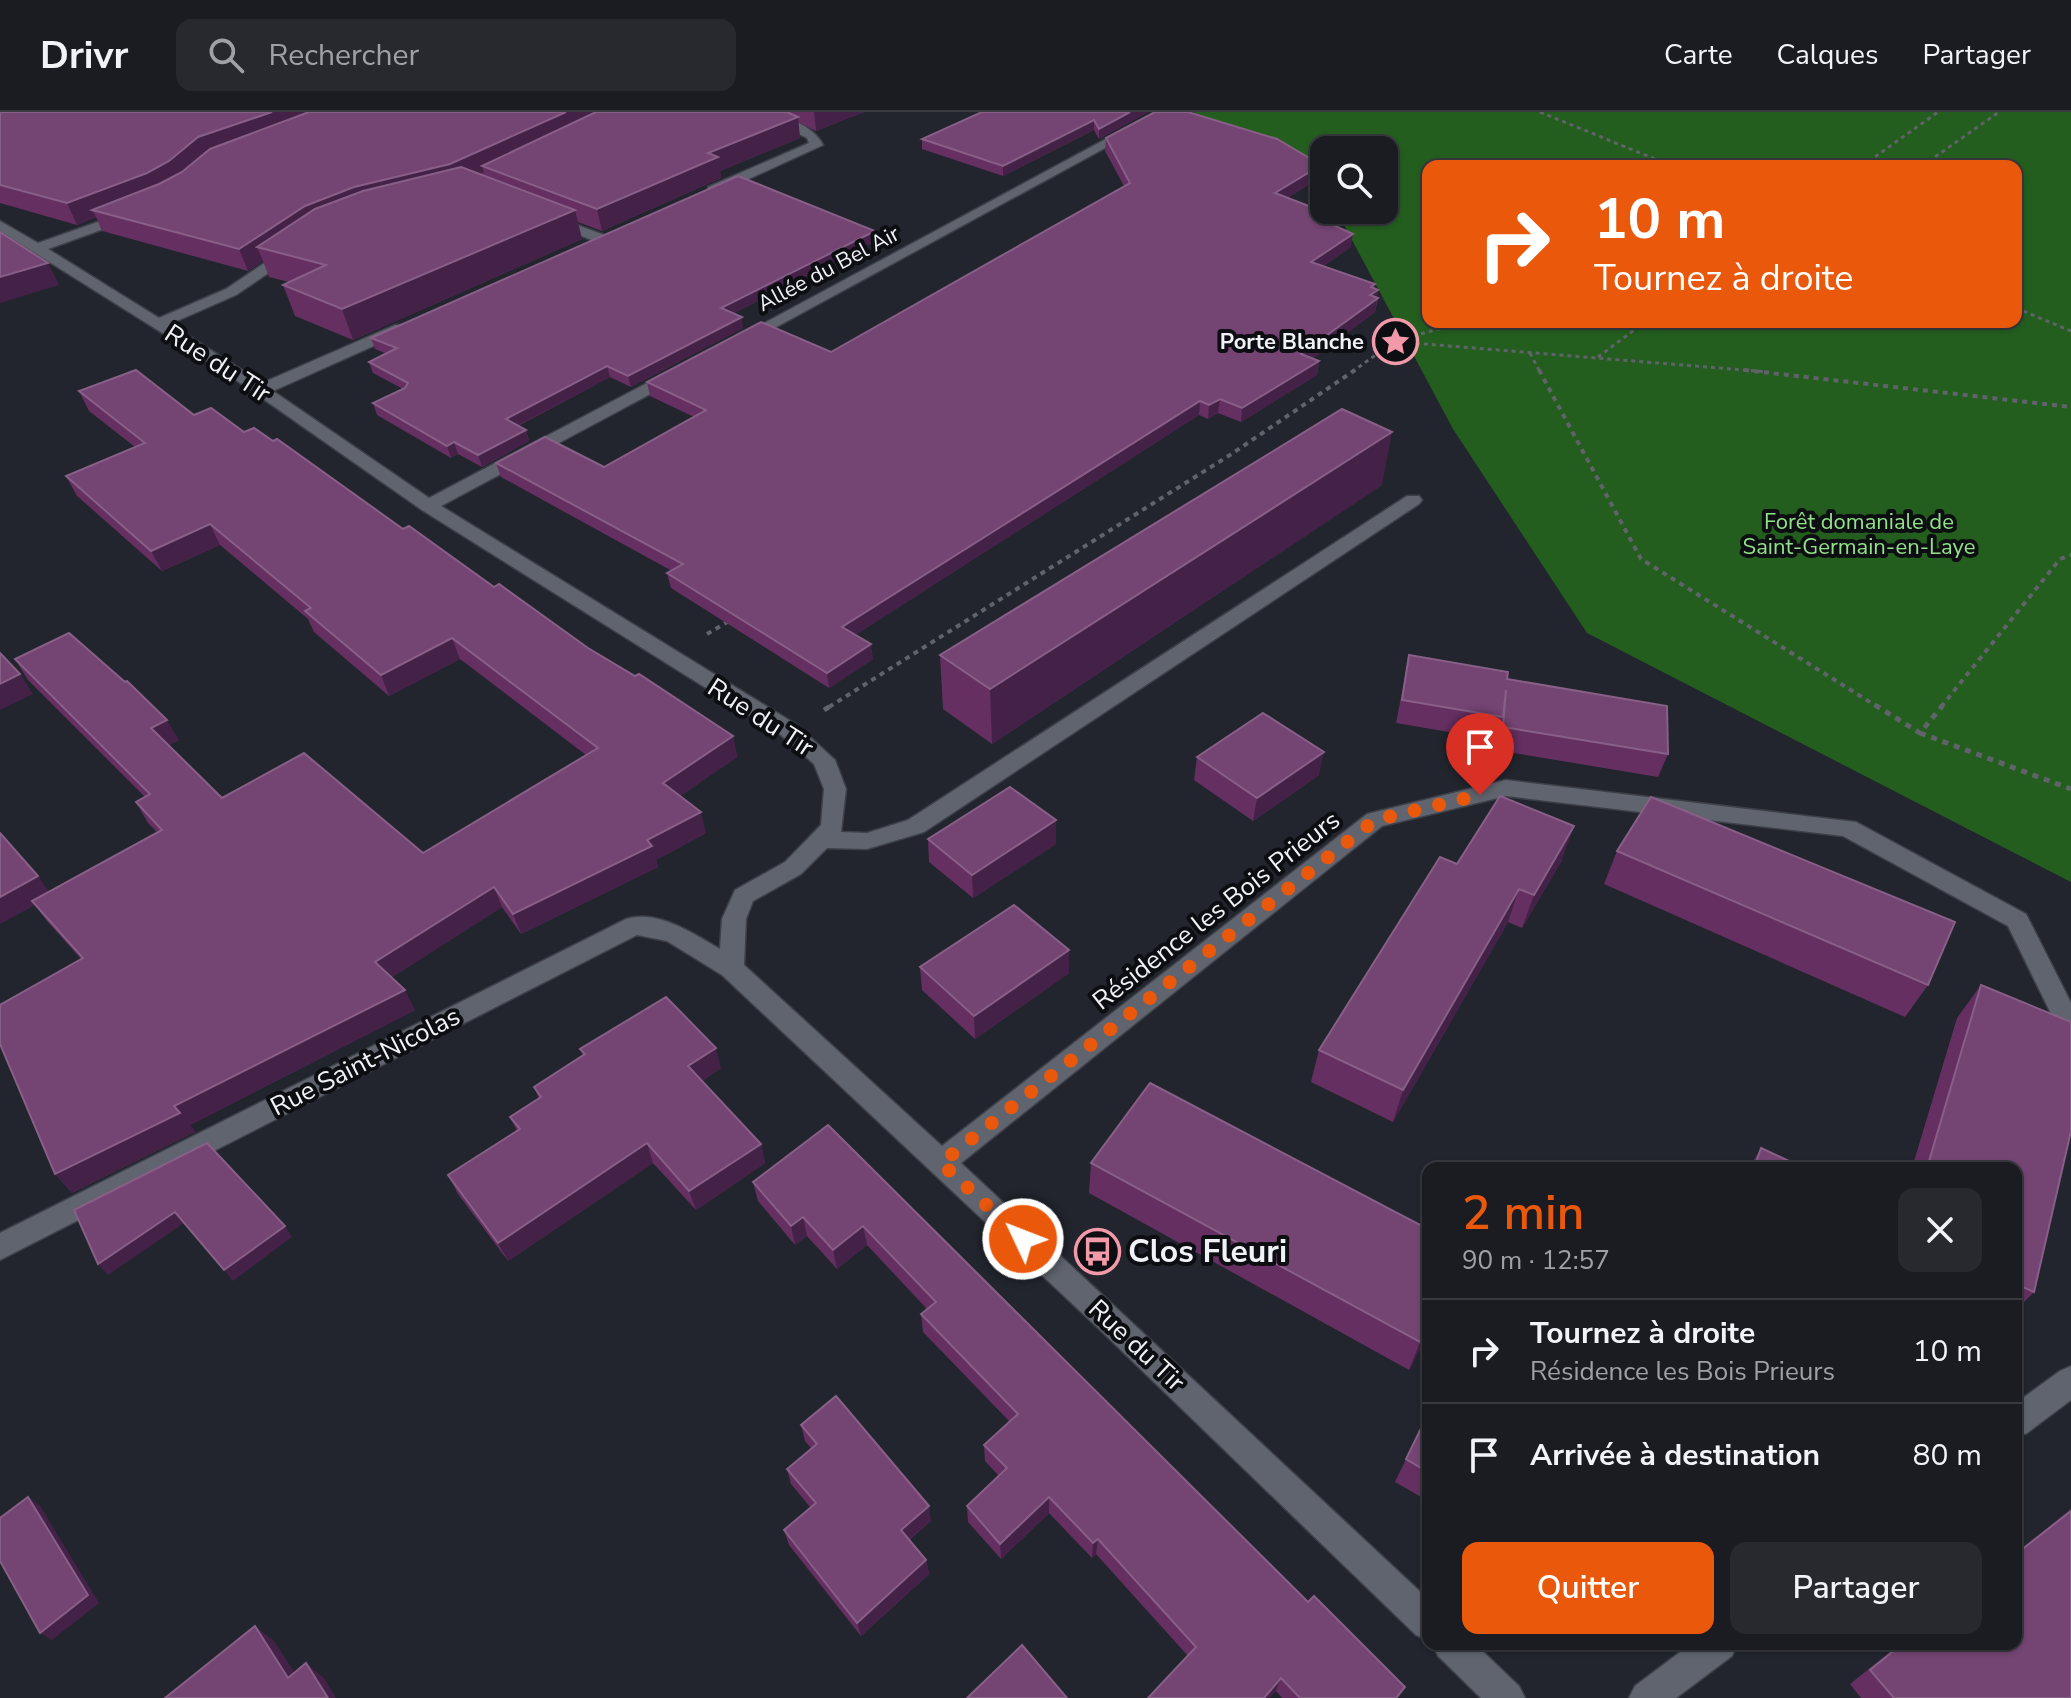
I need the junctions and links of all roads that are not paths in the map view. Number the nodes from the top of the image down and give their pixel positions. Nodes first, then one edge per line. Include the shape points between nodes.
1 (761, 112) edge
2 (1165, 112) edge
3 (702, 195) edge
4 (139, 211) edge
5 (529, 211) edge
6 (3, 229) edge
7 (602, 239) edge
8 (306, 241) edge
9 (37, 248) junction
10 (417, 321) edge
11 (158, 324) junction
12 (726, 348) edge
13 (687, 368) edge
14 (261, 390) junction
15 (1413, 500) dead end
16 (428, 506) junction
17 (820, 839) junction
18 (731, 968) junction
19 (2071, 1029) edge
20 (941, 1163) junction
21 (0, 1247) edge
22 (2071, 1381) edge
23 (2022, 1418) edge
24 (1422, 1617) edge
25 (1456, 1650) edge
26 (1712, 1650) edge
27 (1507, 1698) edge
28 (1647, 1698) edge

1 - 3 street via 812,136 816,145
2 - 12 street, Allée du Bel Air
4 - 9 street
5 - 7 street
6 - 9 street, Rue du Tir
8 - 11 street via 231,292
9 - 11 street, Rue du Tir
10 - 14 street
11 - 14 street, Rue du Tir
13 - 16 street
14 - 16 street, Rue du Tir
15 - 17 street via 916,826 867,841
16 - 17 street, Rue du Tir via 789,730 824,760 835,789 832,828
17 - 18 street, Rue du Tir via 793,868 743,896 734,919
18 - 20 street, Rue du Tir
18 - 21 street, Rue Saint-Nicolas via 673,933 635,925
19 - 20 street, Résidence les Bois Prieurs via 2017,920 1848,828 1506,788 1375,820
20 - 24 street, Rue du Tir
22 - 23 street
25 - 27 street
26 - 28 street

